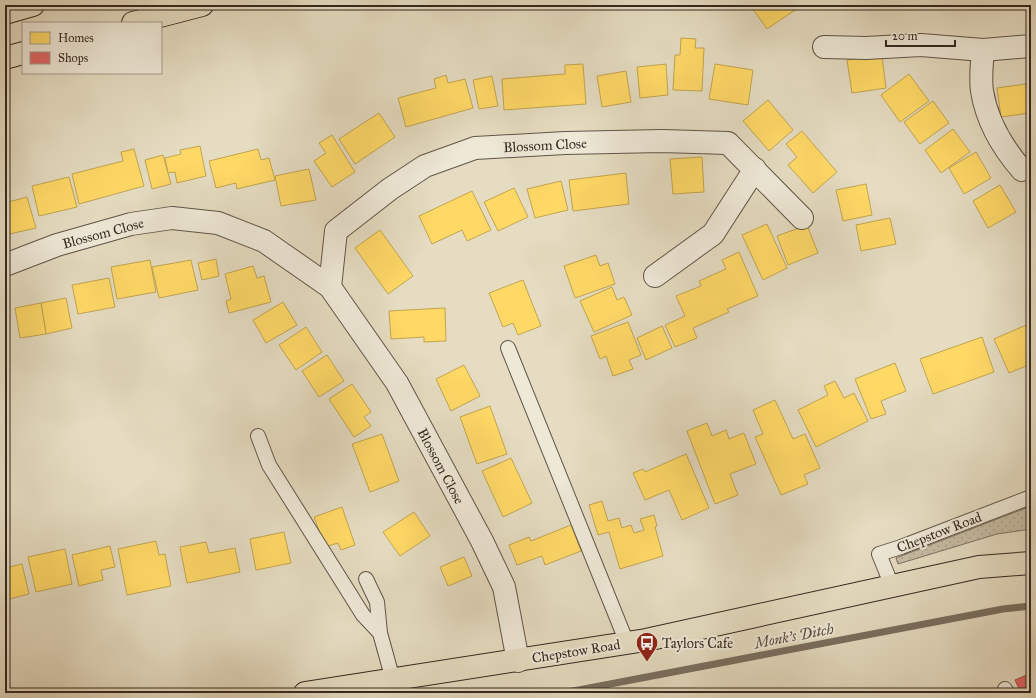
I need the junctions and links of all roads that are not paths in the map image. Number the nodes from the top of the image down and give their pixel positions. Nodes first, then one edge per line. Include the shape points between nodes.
1 (33, 5) edge
2 (202, 5) edge
3 (5, 12) edge
4 (137, 22) edge
5 (1031, 46) edge
6 (824, 47) dead end
7 (983, 50) junction
8 (22, 53) edge
9 (5, 58) edge
10 (755, 169) junction
11 (1022, 170) dead end
12 (802, 218) dead end
13 (5, 266) edge
14 (655, 276) dead end
15 (330, 287) junction
16 (508, 348) dead end
17 (258, 436) dead end
18 (1031, 497) edge
19 (1031, 563) edge
20 (366, 579) dead end
21 (892, 586) junction
22 (380, 633) junction
23 (627, 643) junction
24 (518, 661) junction
25 (393, 680) junction
26 (305, 693) edge

1 - 3 main road
2 - 4 main road
5 - 7 street
6 - 7 street via 921,45
7 - 11 street via 982,90 995,134
8 - 9 main road
10 - 12 street, Blossom Close
10 - 14 street via 713,234
10 - 15 street, Blossom Close via 728,143 662,141 476,148 425,166 390,189 336,231
13 - 15 street, Blossom Close via 57,245 131,224 172,218 218,223 264,241
15 - 24 street, Blossom Close via 397,383 482,541 504,587
16 - 23 lane
17 - 22 lane via 273,473 363,615
18 - 21 lane, Chepstow Road via 879,554
19 - 21 main road, Chepstow Road via 979,567
20 - 22 lane via 377,602
21 - 23 main road, Chepstow Road
22 - 25 lane
23 - 24 main road, Chepstow Road
24 - 25 main road, Chepstow Road
25 - 26 main road, Chepstow Road

